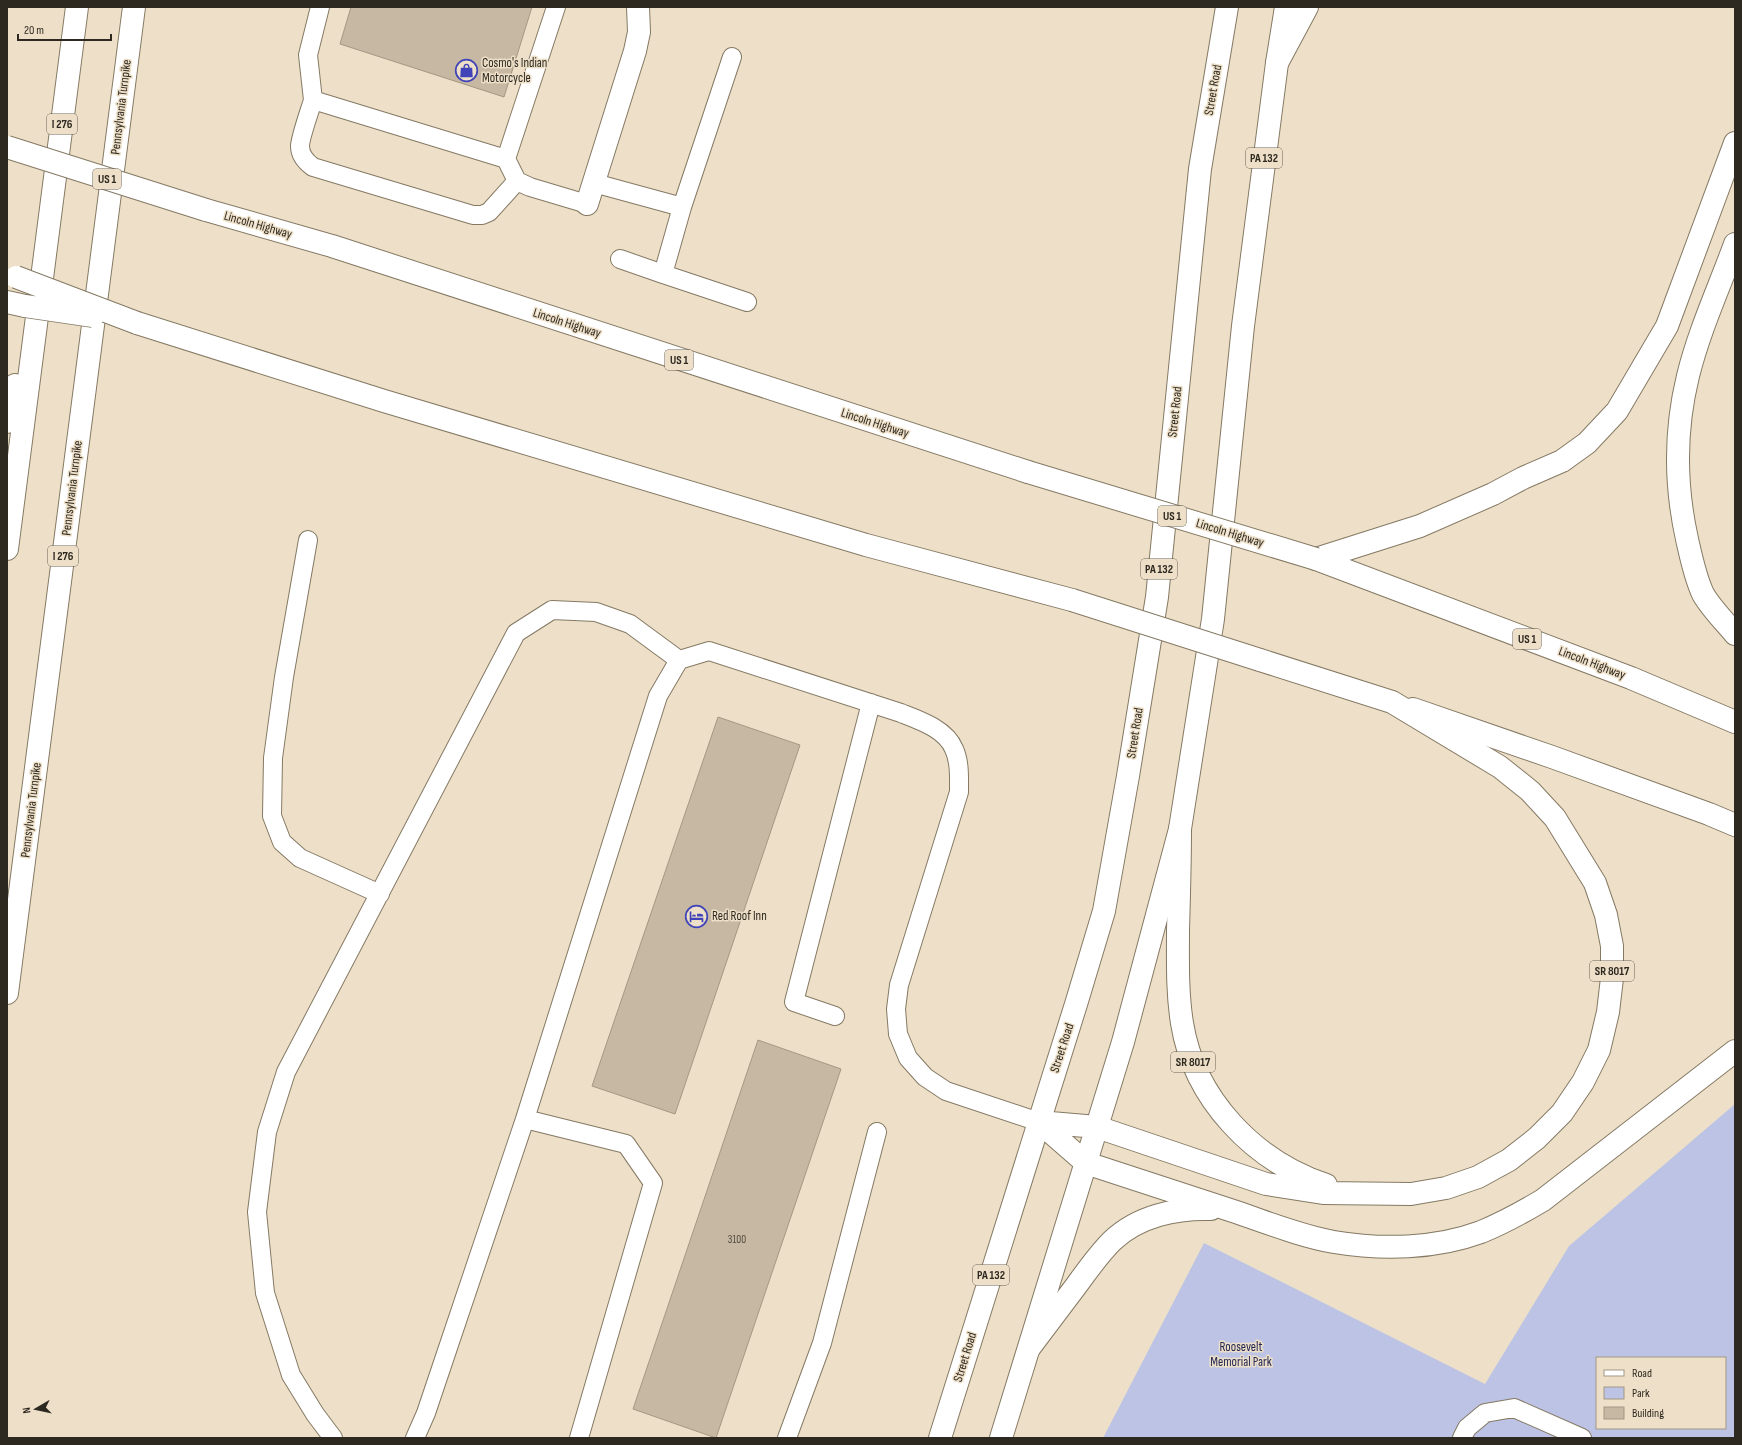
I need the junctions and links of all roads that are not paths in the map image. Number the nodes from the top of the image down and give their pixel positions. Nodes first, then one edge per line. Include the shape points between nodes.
1 (77, 7) edge
2 (134, 7) edge
3 (320, 7) edge
4 (556, 7) edge
5 (638, 7) edge
6 (1228, 7) edge
7 (1286, 7) edge
8 (1307, 7) edge
9 (732, 57) dead end
10 (1276, 63) junction
11 (313, 100) junction
12 (1735, 143) edge
13 (7, 148) edge
14 (506, 159) junction
15 (517, 181) junction
16 (594, 183) junction
17 (587, 204) joint
18 (682, 207) junction
19 (47, 241) junction
20 (1735, 244) edge
21 (620, 259) dead end
22 (662, 274) junction
23 (11, 276) edge
24 (747, 302) dead end
25 (16, 304) edge
26 (137, 323) junction
27 (7, 422) edge
28 (308, 540) dead end
29 (7, 549) edge
30 (1316, 559) junction
31 (1735, 634) edge
32 (679, 660) junction
33 (870, 702) junction
34 (1392, 702) junction
35 (1735, 722) edge
36 (1735, 825) edge
37 (1180, 830) junction
38 (380, 894) junction
39 (7, 993) edge
40 (835, 1016) dead end
41 (1735, 1050) edge
42 (525, 1119) junction
43 (1039, 1122) junction
44 (1097, 1127) junction
45 (877, 1132) dead end
46 (1086, 1162) junction
47 (1372, 1195) junction
48 (1228, 1210) junction
49 (1030, 1347) junction
50 (333, 1438) edge
51 (415, 1438) edge
52 (579, 1438) edge
53 (787, 1438) edge
54 (940, 1438) edge
55 (1001, 1438) edge
56 (1462, 1438) edge
57 (1582, 1438) edge

1 - 19 main road, I 276
2 - 39 main road, Pennsylvania Turnpike / I 276
3 - 11 lane via 308,55
4 - 14 lane
5 - 16 main road via 639,32 635,51
6 - 43 main road, Street Road / PA 132 via 1200,169 1156,597 1128,776 1104,911
7 - 10 main road, PA 132
8 - 10 main road
9 - 18 lane
10 - 37 main road, PA 132 via 1243,326 1213,619
11 - 14 lane
11 - 15 lane via 300,146 301,154 313,166 473,215 489,212
12 - 30 main road via 1667,326 1617,412 1587,443 1562,461 1420,526
13 - 30 main road, Lincoln Highway / US 1, bridge via 339,248 1028,472
14 - 15 lane
15 - 17 lane
16 - 17 main road
16 - 18 lane
18 - 22 lane
19 - 27 main road
19 - 29 main road, I 276
20 - 31 main road via 1688,376 1678,448 1683,523 1692,560 1703,594
21 - 22 lane
22 - 24 lane
23 - 26 main road, bridge
25 - 26 main road, bridge
26 - 34 main road, bridge via 384,401 866,545 1072,600
28 - 38 lane via 273,758 272,816 282,842 300,858
30 - 35 main road, Lincoln Highway / US 1 via 1631,678
32 - 33 lane via 709,651
32 - 38 lane via 630,624 596,612 552,610 516,633
32 - 42 lane via 658,696
33 - 40 lane via 794,1002
33 - 43 lane via 924,722 941,732 954,748 959,771 959,792 899,985 896,1009 898,1034 908,1058 925,1077 946,1091
34 - 36 main road via 1552,756
34 - 47 main road, SR 8017 via 1500,767 1530,791 1555,818 1595,883 1606,915 1612,946 1612,978 1608,1012 1599,1050 1583,1082 1562,1113 1537,1138 1509,1160 1478,1177 1446,1188 1411,1194
37 - 44 main road, PA 132 via 1123,1042
37 - 47 main road, SR 8017 via 1178,990 1182,1025 1190,1056 1204,1087 1225,1117 1277,1163 1319,1183
38 - 50 lane via 286,1072 267,1132 257,1212 265,1293 291,1375
41 - 48 main road via 1543,1200 1480,1232 1446,1241 1409,1246 1371,1246 1334,1242
42 - 51 lane via 426,1413
42 - 52 lane via 626,1144 653,1183
43 - 44 main road
43 - 46 main road
43 - 54 main road, Street Road / PA 132
44 - 46 main road, PA 132
44 - 47 main road via 1266,1184 1323,1193
45 - 53 lane via 822,1343
46 - 48 main road
46 - 49 main road, PA 132
48 - 49 main road via 1178,1210 1132,1226 1113,1240 1096,1260
49 - 55 main road, PA 132
56 - 57 lane via 1467,1428 1485,1414 1514,1408

